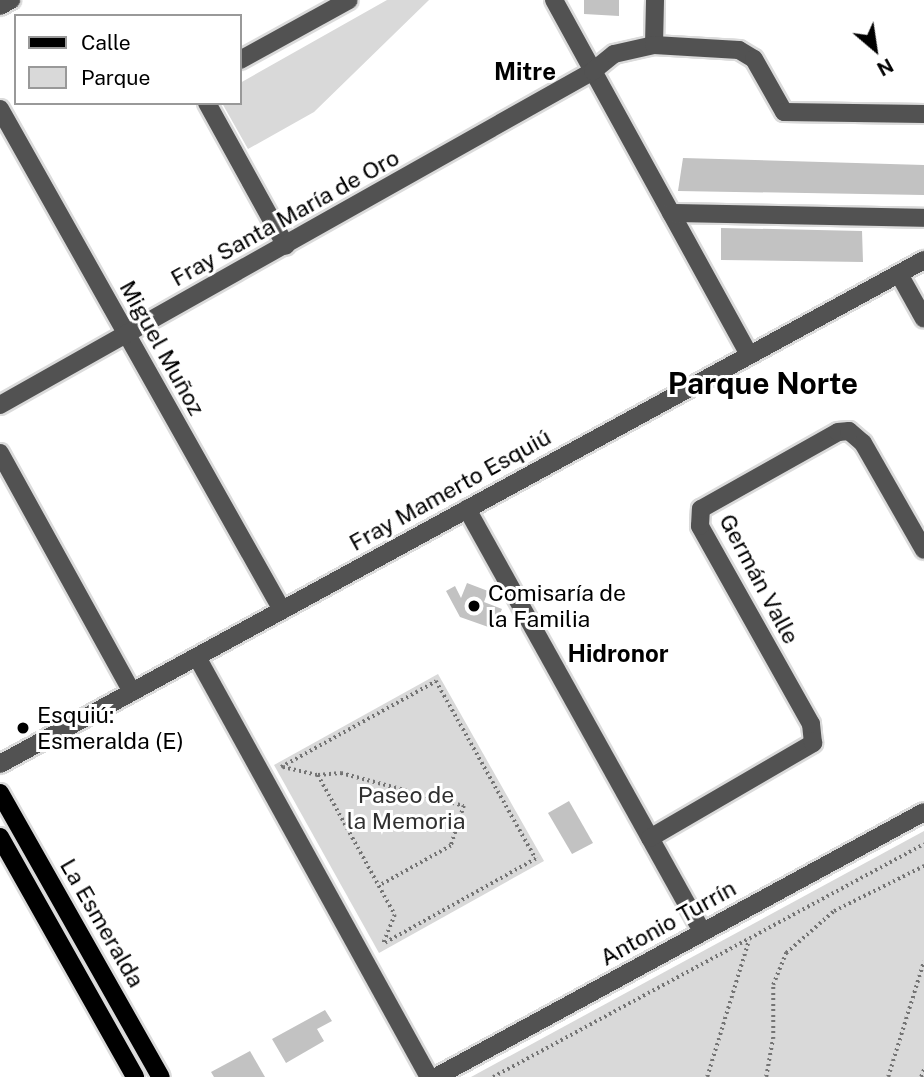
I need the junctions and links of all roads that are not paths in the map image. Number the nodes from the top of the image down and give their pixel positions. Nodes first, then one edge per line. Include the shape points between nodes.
1 (11, 0) edge
2 (348, 0) edge
3 (554, 0) edge
4 (570, 0) edge
5 (655, 0) edge
6 (0, 6) edge
7 (570, 29) junction
8 (654, 45) junction
9 (242, 59) edge
10 (593, 71) junction
11 (209, 105) edge
12 (0, 109) edge
13 (924, 114) edge
14 (671, 213) junction
15 (924, 218) edge
16 (286, 246) junction
17 (924, 260) edge
18 (899, 274) junction
19 (924, 319) edge
20 (127, 335) junction
21 (749, 355) junction
22 (0, 405) edge
23 (0, 453) edge
24 (467, 509) junction
25 (924, 550) edge
26 (282, 610) junction
27 (197, 657) junction
28 (132, 692) junction
29 (0, 764) edge
30 (0, 793) edge
31 (924, 812) edge
32 (0, 837) edge
33 (650, 838) junction
34 (702, 932) junction
35 (135, 1077) edge
36 (161, 1077) edge
37 (429, 1077) edge
38 (436, 1077) edge

1 - 6 street
2 - 9 street
3 - 7 street
4 - 7 street
5 - 8 street
7 - 10 street
8 - 10 street, Fray Santa María de Oro via 614,54
8 - 13 street, Fray Santa María de Oro via 739,50 754,59 784,112
10 - 14 street
10 - 16 street, Fray Santa María de Oro
11 - 16 street
12 - 20 street, Miguel Muñoz
14 - 15 street
14 - 21 street
16 - 20 street, Fray Santa María de Oro
17 - 18 street, Fray Mamerto Esquiú
18 - 19 street
18 - 21 street, Fray Mamerto Esquiú
20 - 22 street, Fray Santa María de Oro
20 - 26 street, Miguel Muñoz
21 - 24 street, Fray Mamerto Esquiú
23 - 28 street
24 - 26 street, Fray Mamerto Esquiú
24 - 33 street
25 - 33 street, Germán Valle via 863,443 849,431 838,432 701,509 700,526 811,724 813,743
26 - 27 street, Fray Mamerto Esquiú
27 - 28 street, Fray Mamerto Esquiú
27 - 37 street
28 - 29 street, Fray Mamerto Esquiú
30 - 36 main road, La Esmeralda
31 - 34 street, Antonio Turrín
32 - 35 main road, La Esmeralda
33 - 34 street
34 - 38 street, Antonio Turrín

